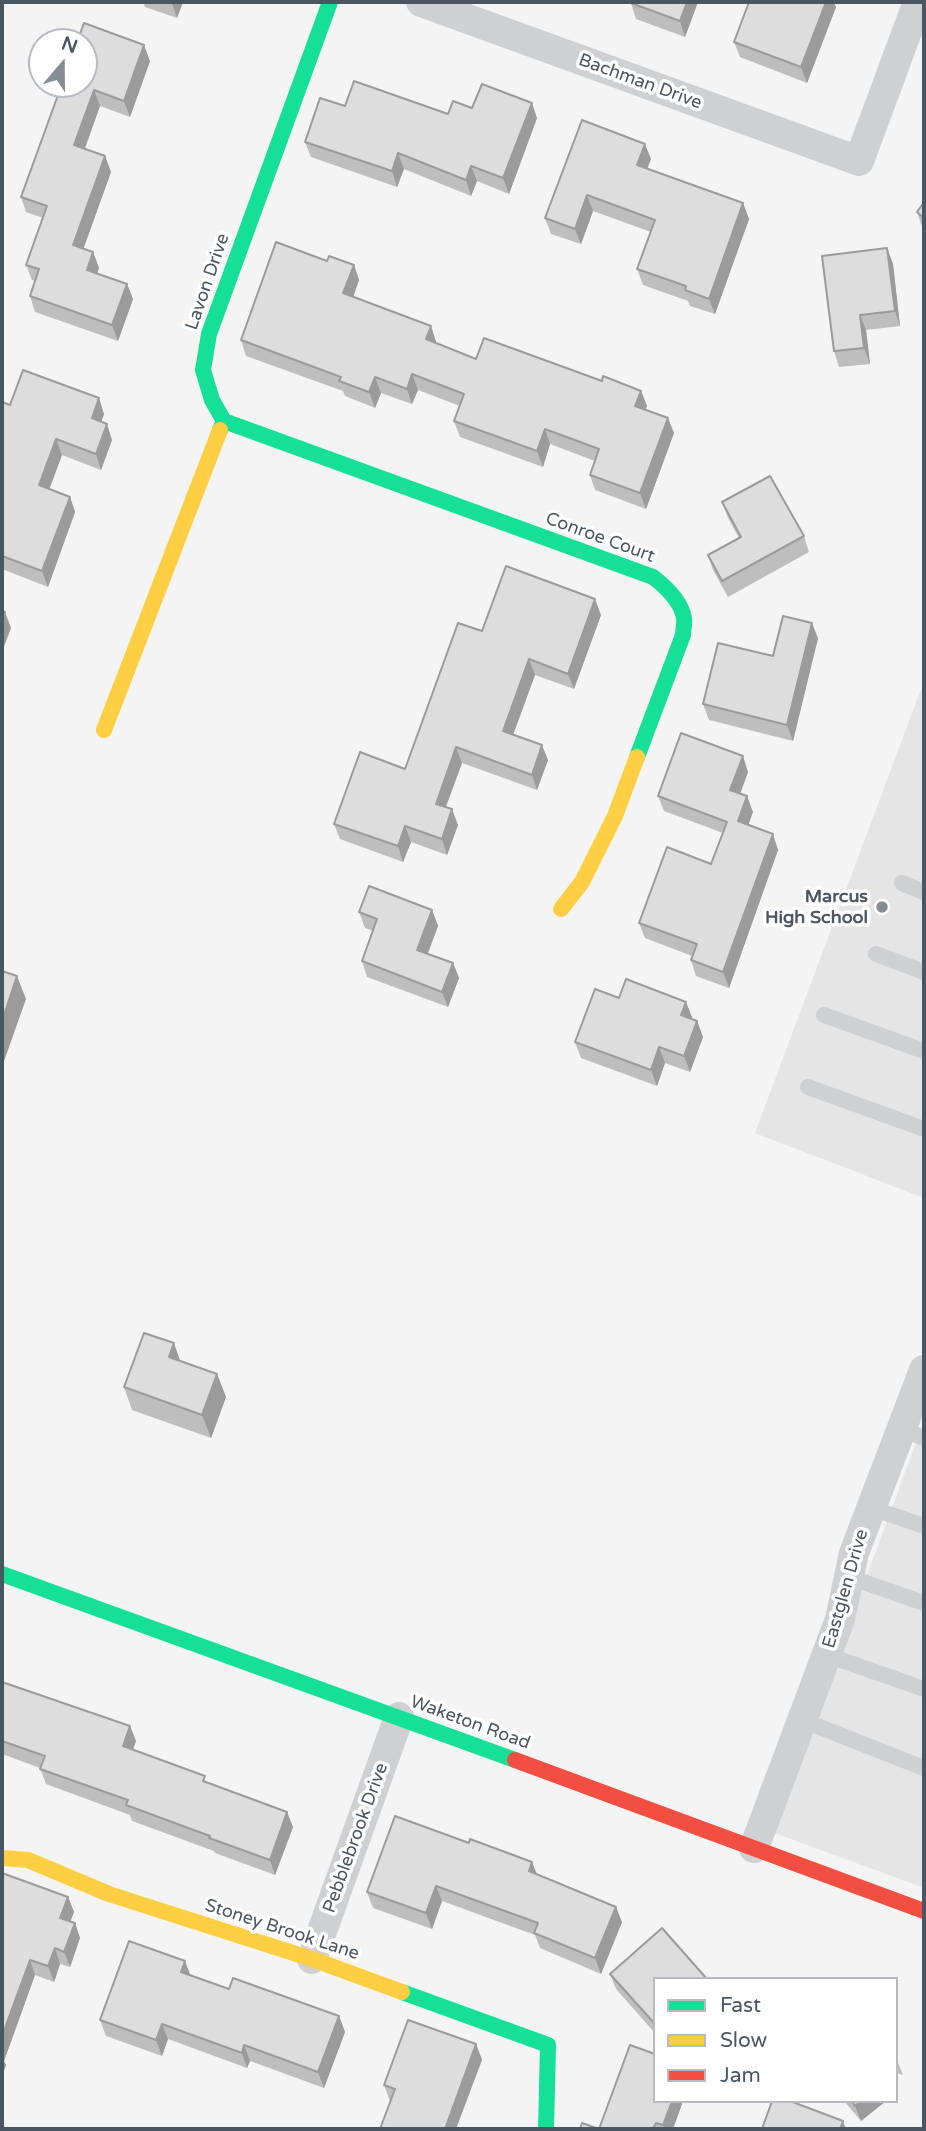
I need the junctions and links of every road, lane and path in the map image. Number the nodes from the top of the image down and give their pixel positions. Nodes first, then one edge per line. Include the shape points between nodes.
1 (330, 2) edge
2 (421, 2) edge
3 (918, 2) edge
4 (224, 421) junction
5 (104, 730) dead end
6 (902, 884) dead end
7 (924, 892) edge
8 (561, 909) dead end
9 (876, 954) dead end
10 (924, 972) edge
11 (824, 1015) dead end
12 (924, 1051) edge
13 (808, 1087) dead end
14 (924, 1129) edge
15 (924, 1370) edge
16 (913, 1433) edge
17 (872, 1508) junction
18 (924, 1526) edge
19 (2, 1574) edge
20 (849, 1577) junction
21 (924, 1603) edge
22 (827, 1655) junction
23 (924, 1689) edge
24 (399, 1717) junction
25 (802, 1720) junction
26 (924, 1768) edge
27 (754, 1848) junction
28 (2, 1858) edge
29 (924, 1911) edge
30 (312, 1959) junction
31 (546, 2129) edge

1 - 4 street, Lavon Drive via 209,334 203,370
2 - 3 street, Bachman Drive via 859,161
4 - 5 street
4 - 8 street, Conroe Court via 653,577 667,588 684,617 683,635 615,816 582,882
6 - 7 lane
9 - 10 lane
11 - 12 lane
13 - 14 lane
15 - 16 street, Eastglen Drive
16 - 17 street, Eastglen Drive
17 - 18 lane
17 - 20 street, Eastglen Drive
19 - 24 street, Waketon Road
20 - 21 lane
20 - 22 street, Eastglen Drive
22 - 23 lane
22 - 25 street, Eastglen Drive
24 - 27 street, Waketon Road
24 - 30 street, Pebblebrook Drive
25 - 26 lane
25 - 27 street, Eastglen Drive
27 - 29 street, Waketon Road
28 - 30 street, Stoney Brook Lane via 28,1860 109,1894
30 - 31 street, Stoney Brook Lane via 548,2045

